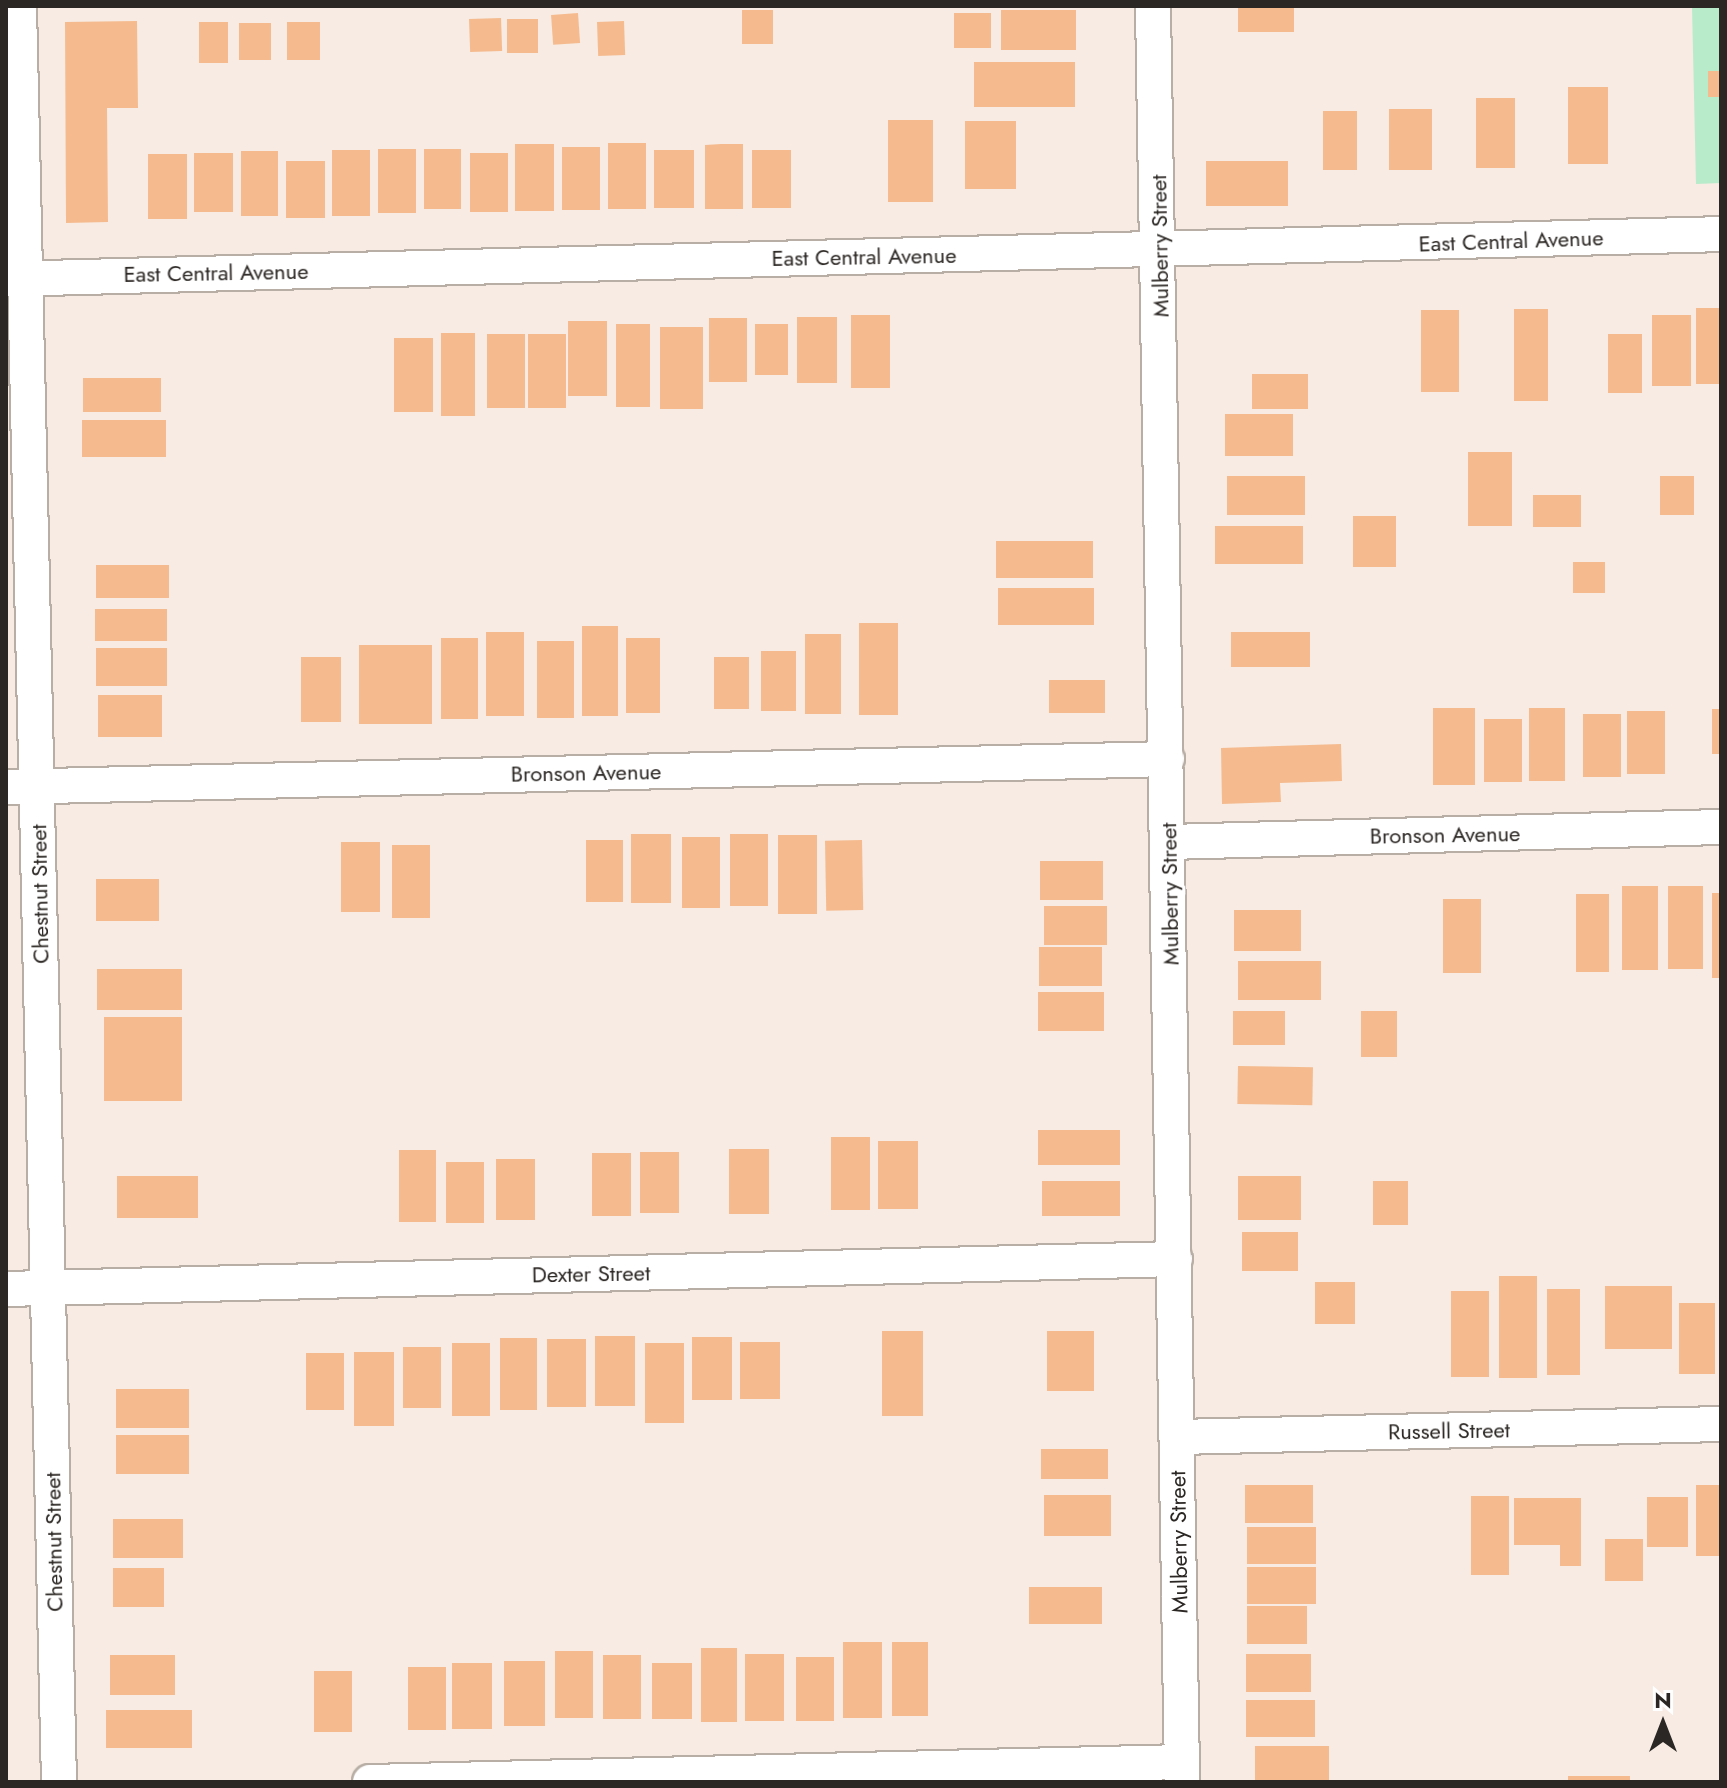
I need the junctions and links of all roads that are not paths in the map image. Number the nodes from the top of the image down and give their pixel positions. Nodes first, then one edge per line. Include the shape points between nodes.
1 (19, 6) edge
2 (1153, 6) edge
3 (1721, 234) edge
4 (1161, 249) junction
5 (17, 278) edge
6 (1167, 759) junction
7 (22, 786) edge
8 (1721, 827) edge
9 (1169, 842) junction
10 (1175, 1259) junction
11 (48, 1287) junction
12 (6, 1289) edge
13 (1721, 1424) edge
14 (1178, 1437) junction
15 (1182, 1772) edge
16 (59, 1782) edge
17 (370, 1782) edge

1 - 5 street, Chestnut Street
2 - 4 street, Mulberry Street
3 - 4 street, East Central Avenue
4 - 5 street, East Central Avenue
4 - 6 street, Mulberry Street
5 - 7 street, Chestnut Street
6 - 7 street, Bronson Avenue
6 - 9 street, Mulberry Street
7 - 11 street, Chestnut Street
8 - 9 street, Bronson Avenue
9 - 10 street, Mulberry Street
10 - 11 street, Dexter Street
10 - 14 street, Mulberry Street
11 - 12 street, Dexter Street
11 - 16 street, Chestnut Street
13 - 14 street, Russell Street
14 - 15 street, Mulberry Street
15 - 17 street

